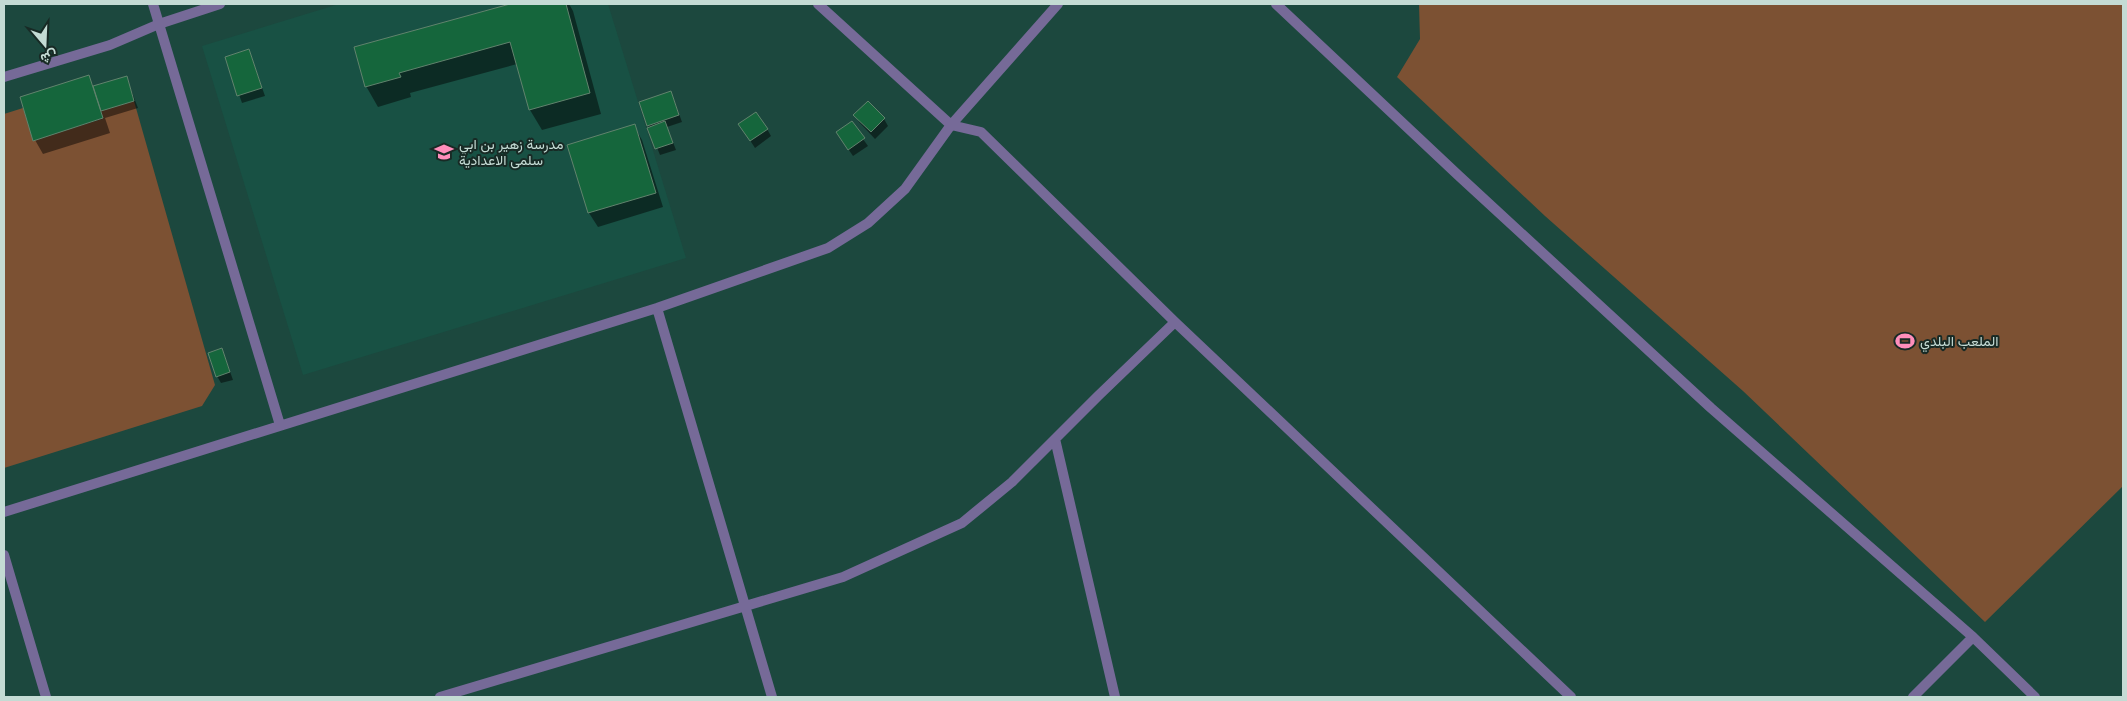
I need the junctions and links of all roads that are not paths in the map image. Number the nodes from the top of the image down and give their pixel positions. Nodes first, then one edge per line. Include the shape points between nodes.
1 (153, 4) edge
2 (220, 4) edge
3 (818, 4) edge
4 (1058, 4) edge
5 (1276, 4) edge
6 (159, 24) junction
7 (4, 77) edge
8 (950, 125) junction
9 (657, 308) junction
10 (1175, 322) junction
11 (280, 425) junction
12 (1055, 439) junction
13 (4, 512) edge
14 (4, 555) edge
15 (746, 606) junction
16 (1973, 637) junction
17 (46, 697) edge
18 (442, 697) edge
19 (772, 697) edge
20 (1115, 697) edge
21 (1571, 697) edge
22 (1913, 697) edge
23 (2035, 697) edge

1 - 6 street
2 - 6 street
3 - 8 street
4 - 8 street
5 - 16 street via 1711,408
6 - 7 street via 110,45
6 - 11 street
8 - 9 street via 905,189 868,223 828,248
8 - 10 street via 981,132
9 - 11 street
9 - 15 street
10 - 12 street
10 - 21 street
11 - 13 street
12 - 15 street via 1012,482 962,523 843,577
12 - 20 street
14 - 17 street
15 - 18 street
15 - 19 street
16 - 22 street
16 - 23 street

